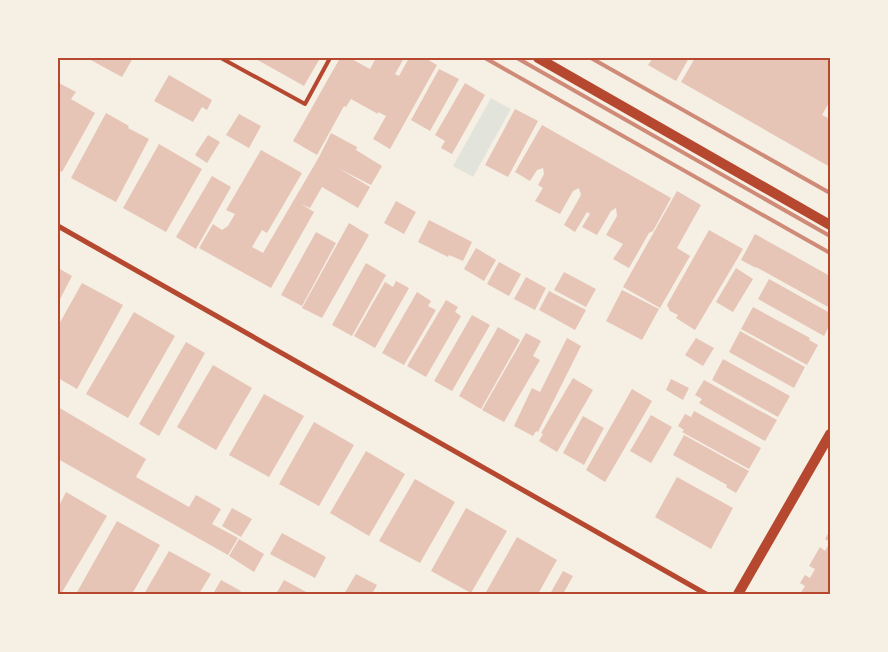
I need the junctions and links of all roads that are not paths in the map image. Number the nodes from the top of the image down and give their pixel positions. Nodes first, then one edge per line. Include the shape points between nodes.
1 (221, 58) edge
2 (330, 58) edge
3 (538, 58) edge
4 (830, 225) edge
5 (58, 226) edge
6 (830, 434) edge
7 (706, 594) edge
8 (738, 594) edge

1 - 2 lane via 305,104
3 - 4 main road
5 - 7 street
6 - 8 main road

